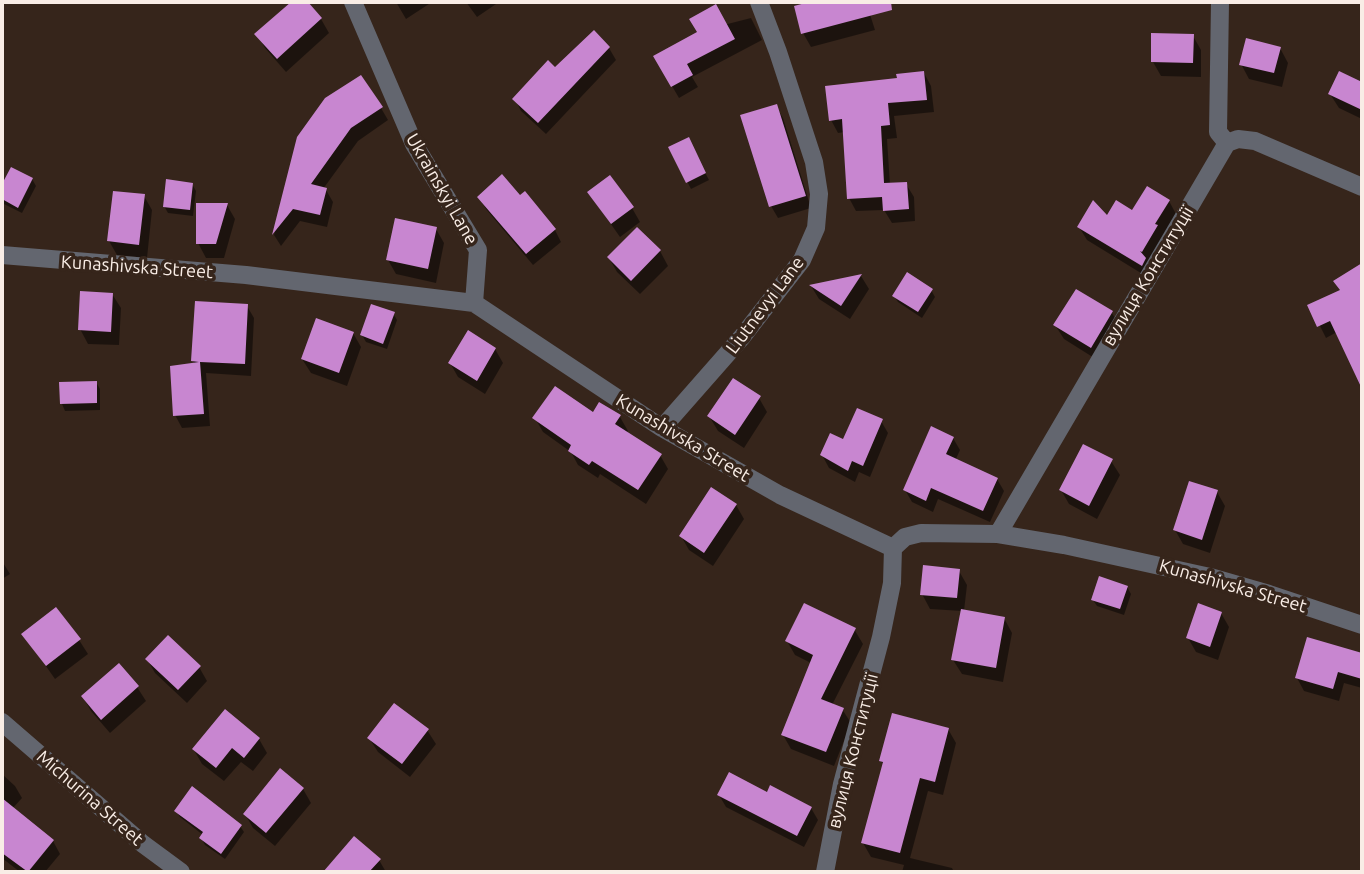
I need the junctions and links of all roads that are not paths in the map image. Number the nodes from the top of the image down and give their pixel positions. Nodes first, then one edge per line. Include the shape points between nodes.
1 (353, 2) edge
2 (759, 2) edge
3 (1220, 2) edge
4 (1227, 143) junction
5 (1362, 187) edge
6 (2, 255) edge
7 (474, 303) junction
8 (662, 428) junction
9 (998, 534) junction
10 (894, 548) junction
11 (1362, 625) edge
12 (2, 722) edge
13 (181, 872) edge
14 (825, 872) edge

1 - 7 street, Ukrainskyi Lane via 414,144 478,250
2 - 8 street, Liutnevyi Lane via 814,162 819,194 816,228 802,260 760,315
3 - 4 street via 1218,132
4 - 5 street via 1255,141
4 - 9 street, вулиця Конституції
6 - 7 street, Kunashivska Street via 246,275
7 - 8 street, Kunashivska Street
8 - 10 street, Kunashivska Street via 780,495
9 - 10 street, Kunashivska Street via 921,533 905,537
9 - 11 street, Kunashivska Street via 1210,577
10 - 14 street, вулиця Конституції via 881,637 842,784
12 - 13 street, Michurina Street

